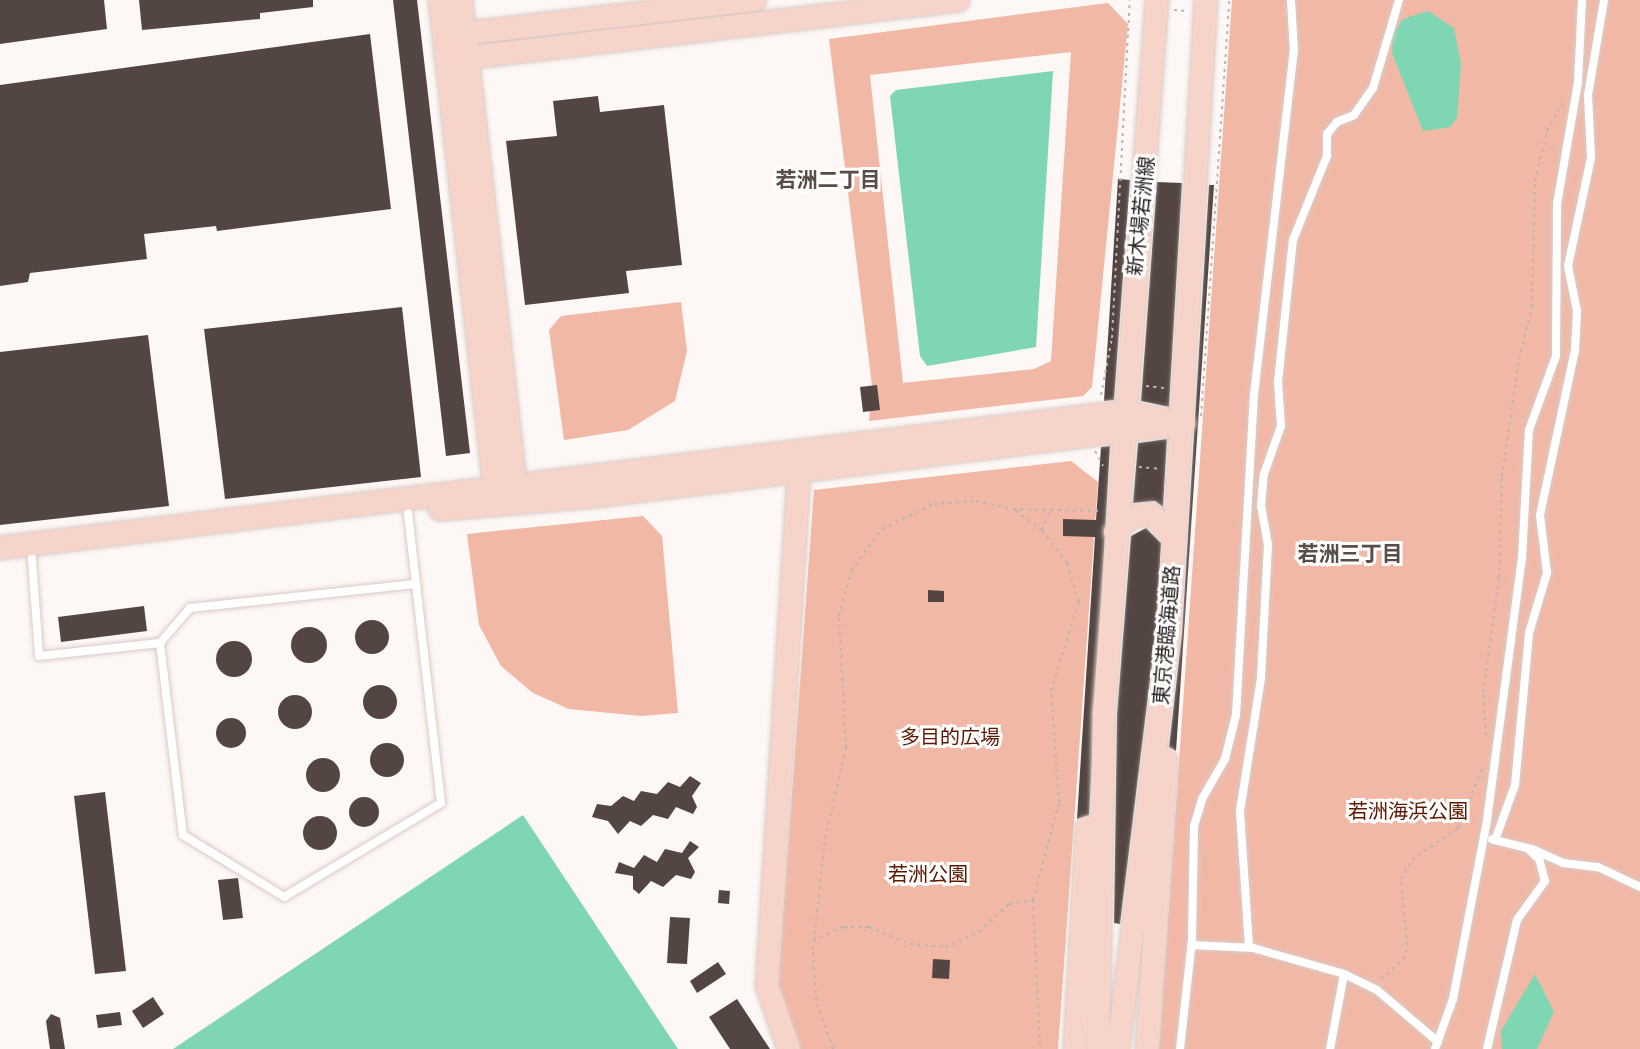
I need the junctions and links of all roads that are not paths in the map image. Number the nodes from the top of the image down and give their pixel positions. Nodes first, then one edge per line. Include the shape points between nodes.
1 (440, 0) edge
2 (461, 0) edge
3 (755, 0) edge
4 (959, 0) edge
5 (1291, 0) edge
6 (1398, 0) edge
7 (1582, 0) edge
8 (1604, 0) edge
9 (677, 4) edge
10 (1157, 4) edge
11 (1206, 6) edge
12 (681, 32) junction
13 (454, 35) junction
14 (457, 59) junction
15 (1122, 422) junction
16 (1192, 424) junction
17 (800, 460) junction
18 (506, 494) junction
19 (408, 513) junction
20 (1115, 532) junction
21 (1175, 538) junction
22 (0, 548) edge
23 (31, 550) junction
24 (0, 561) edge
25 (416, 584) junction
26 (1169, 633) junction
27 (1108, 636) junction
28 (160, 643) junction
29 (1484, 837) junction
30 (1495, 840) junction
31 (1527, 848) junction
32 (1640, 887) edge
33 (1191, 945) junction
34 (1249, 947) junction
35 (1344, 974) junction
36 (1436, 1046) edge
37 (789, 1049) edge
38 (1075, 1049) edge
39 (1098, 1049) edge
40 (1118, 1049) edge
41 (1147, 1049) edge
42 (1180, 1049) edge
43 (1330, 1049) edge
44 (1487, 1049) edge

1 - 13 street
2 - 13 street
3 - 9 street
4 - 12 street
5 - 33 lane via 1294,51 1254,395 1236,715 1224,759 1202,799 1194,826
6 - 34 lane via 1373,88 1354,115 1337,122 1327,134 1327,156 1293,240 1278,382 1281,426 1264,474 1261,506 1268,545 1261,678 1240,811
7 - 29 lane via 1578,82 1557,204 1556,356 1529,430 1522,558
8 - 30 lane via 1588,96 1591,158 1568,266 1577,311 1575,350 1540,515 1547,573 1529,633 1515,785
9 - 12 street
9 - 13 street
10 - 15 street, 新木場若洲線
11 - 16 street
12 - 14 street
13 - 14 street
14 - 18 street
15 - 16 street
15 - 17 street
15 - 20 street
16 - 21 street, 東京港臨海道路 via 1180,471
17 - 18 street
17 - 37 street via 767,986
18 - 19 street
18 - 23 street
19 - 23 street
19 - 25 lane
20 - 21 street via 1131,517 1151,513
20 - 27 street
21 - 26 street, 東京港臨海道路
22 - 23 street
23 - 24 street
23 - 28 lane via 39,656
25 - 28 lane via 190,608
25 - 28 lane via 441,803 284,897 183,835
26 - 40 street, 東京港臨海道路
26 - 41 street via 1165,786
27 - 38 street via 1085,843
27 - 39 street
29 - 30 lane
29 - 36 lane via 1453,999
30 - 31 lane
31 - 32 lane via 1563,863 1598,867
31 - 44 lane via 1539,859 1545,881 1517,920
33 - 34 lane
33 - 42 lane
34 - 35 lane
35 - 36 lane via 1373,988
35 - 43 lane

